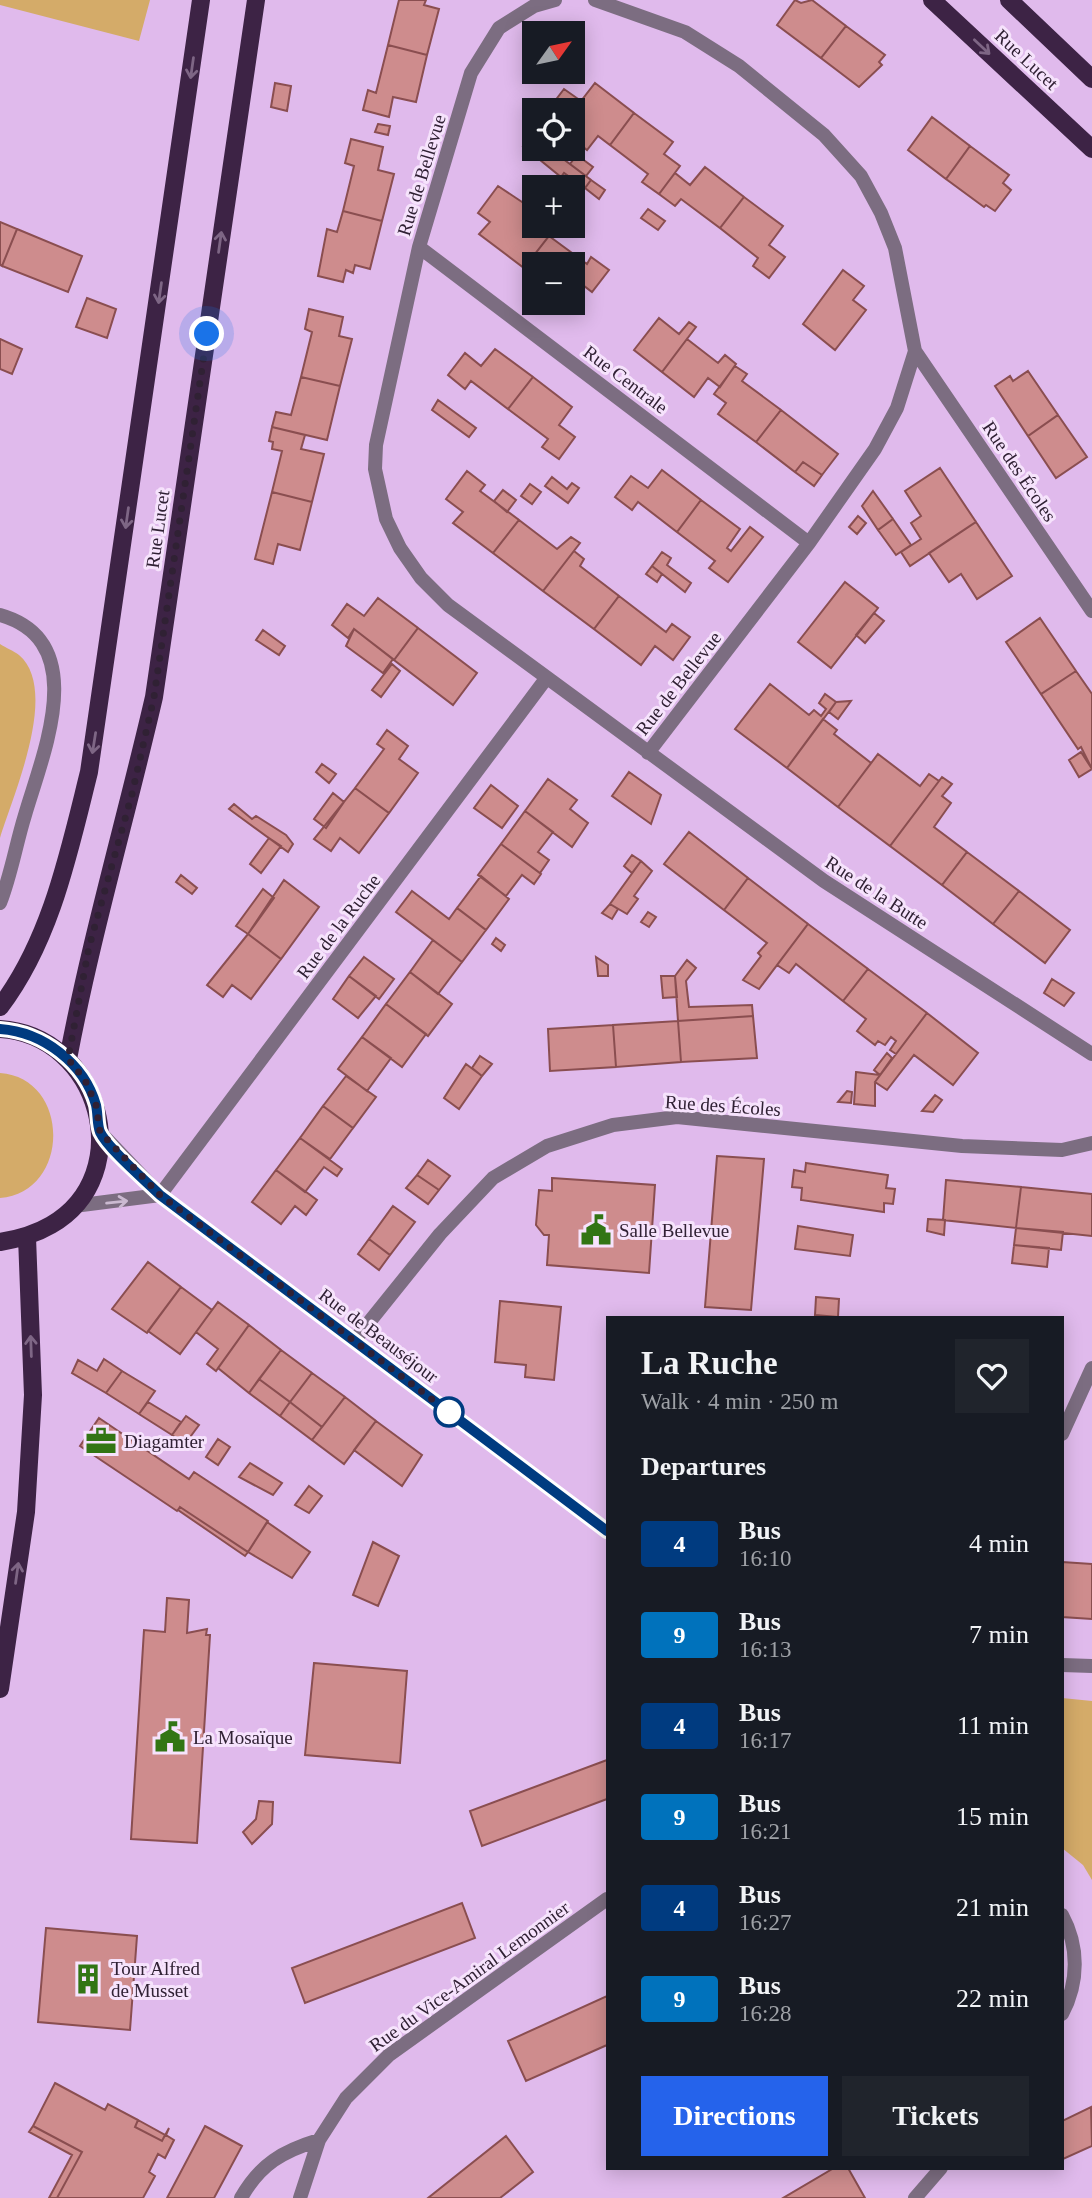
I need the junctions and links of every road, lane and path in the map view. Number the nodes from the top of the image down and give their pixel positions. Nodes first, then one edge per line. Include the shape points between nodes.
1 (201, 0) edge
2 (256, 0) edge
3 (555, 0) edge
4 (595, 0) edge
5 (932, 0) edge
6 (1009, 0) edge
7 (1092, 79) edge
8 (1092, 149) edge
9 (419, 247) junction
10 (915, 351) junction
11 (809, 543) junction
12 (1092, 611) edge
13 (0, 615) edge
14 (545, 680) junction
15 (648, 753) junction
16 (0, 903) edge
17 (0, 1007) edge
18 (0, 1029) edge
19 (1092, 1054) edge
20 (68, 1059) junction
21 (100, 1132) junction
22 (1092, 1143) edge
23 (160, 1195) junction
24 (74, 1206) junction
25 (27, 1237) junction
26 (0, 1242) edge
27 (354, 1341) junction
28 (1092, 1368) edge
29 (1064, 1430) edge
30 (606, 1530) edge
31 (1064, 1665) edge
32 (1092, 1666) edge
33 (0, 1689) edge
34 (606, 1900) edge
35 (1064, 1918) edge
36 (1064, 2009) edge
37 (319, 2140) junction
38 (939, 2170) edge
39 (241, 2198) edge
40 (300, 2198) edge
41 (915, 2198) edge

1 -> 17 main road, Rue Lucet via 89,772 36,946
20 -> 2 main road, Rue Lucet via 89,947 154,697
3 - 9 street, Rue de Bellevue via 534,6 499,28 471,73
4 - 10 street, Rue de Bellevue via 685,32 750,74 792,107 862,176 895,248
5 -> 8 main road, Rue Lucet
6 - 7 main road, Rue Lucet
9 - 11 street, Rue Centrale
9 - 14 street, Rue de Bellevue via 376,445 375,468 386,519 421,578 448,605
10 - 11 street, Rue de Bellevue via 897,408 875,449
10 - 12 street, Rue des Écoles
11 - 15 street, Rue de Bellevue
13 - 16 street via 32,629 44,646 56,695
14 - 15 street, Rue de Bellevue
14 - 23 street, Rue de la Ruche
15 - 19 street, Rue de la Butte via 824,881
18 - 20 main road via 43,1040
20 - 21 main road via 91,1093
21 - 23 street, Rue de Beauséjour
21 - 24 main road via 98,1159
22 - 27 street, Rue des Écoles via 1062,1150 962,1146 677,1117 613,1125 547,1146 493,1178 440,1234
24 -> 23 street
23 - 27 street, Rue de Beauséjour
24 - 25 main road
25 - 26 main road
33 -> 25 main road via 26,1512 33,1395
27 - 30 street, Rue de Beauséjour
28 - 29 street
31 - 32 street
34 - 37 street, Rue du Vice-Amiral Lemonnier via 388,2055 346,2098
35 - 36 street via 1075,1959 1074,1983
37 - 39 street via 287,2150 252,2177
37 - 40 street, Rue du Vice-Amiral Lemonnier
38 - 41 street

